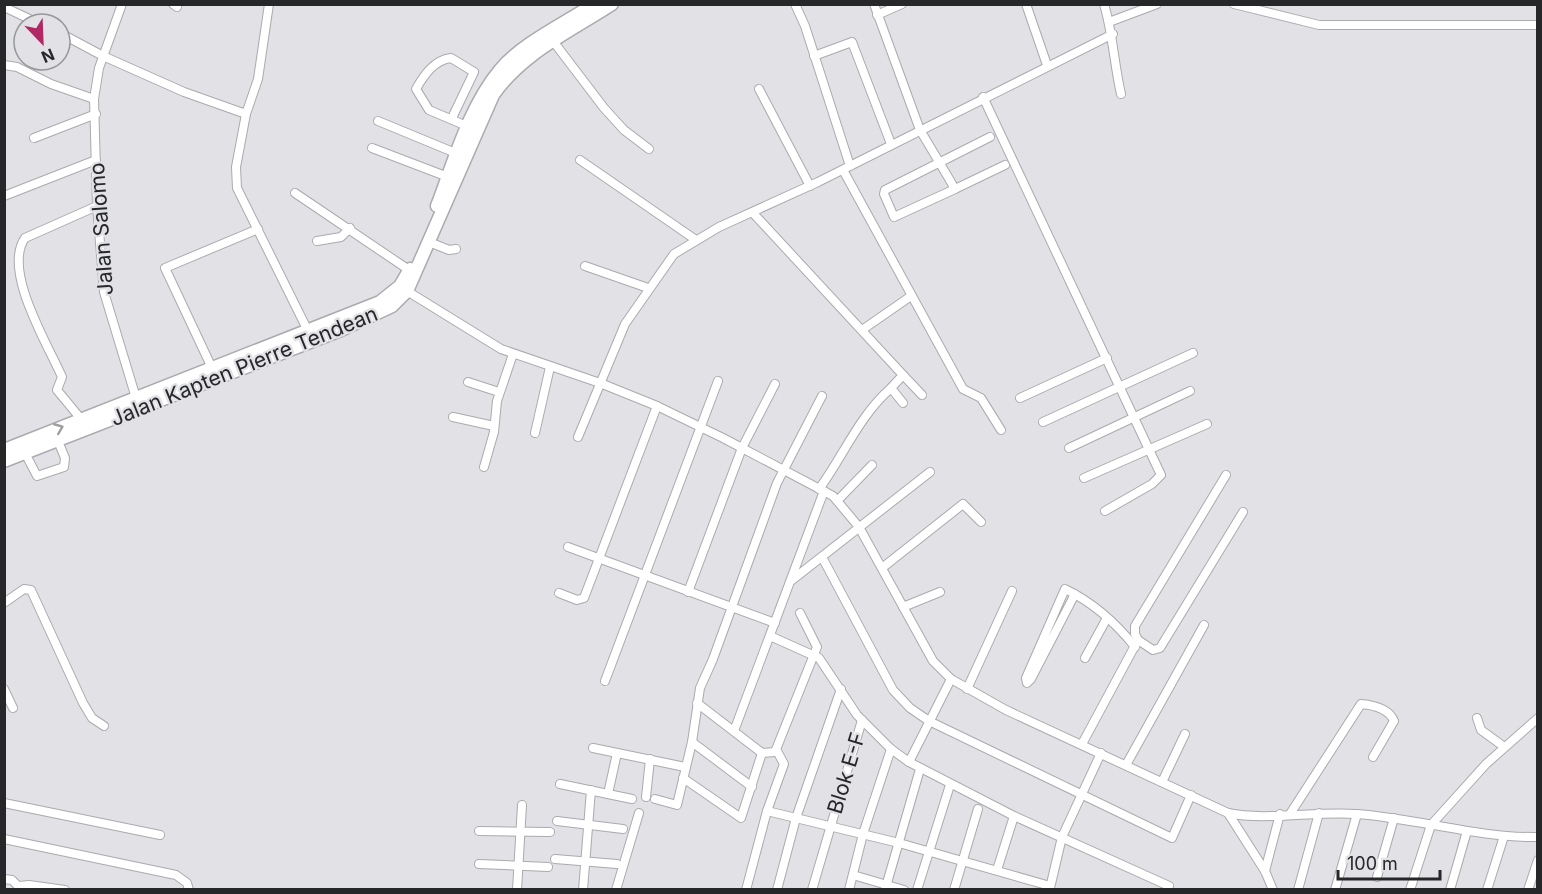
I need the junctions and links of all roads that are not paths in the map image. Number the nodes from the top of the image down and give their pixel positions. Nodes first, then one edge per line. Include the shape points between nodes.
1 (122, 4) edge
2 (269, 4) edge
3 (594, 4) edge
4 (612, 4) edge
5 (795, 4) edge
6 (874, 4) edge
7 (902, 4) edge
8 (1026, 4) edge
9 (1104, 4) edge
10 (1157, 4) edge
11 (1234, 4) edge
12 (878, 15) junction
13 (1109, 22) junction
14 (1538, 25) edge
15 (1113, 34) junction
16 (72, 39) edge
17 (553, 41) junction
18 (103, 56) junction
19 (814, 56) junction
20 (4, 65) edge
21 (1047, 65) junction
22 (759, 89) dead end
23 (1121, 94) dead end
24 (983, 97) junction
25 (94, 99) junction
26 (96, 114) junction
27 (246, 114) junction
28 (452, 118) junction
29 (378, 121) dead end
30 (469, 127) junction
31 (920, 130) junction
32 (990, 137) dead end
33 (34, 138) dead end
34 (891, 144) junction
35 (372, 148) dead end
36 (649, 149) dead end
37 (458, 154) junction
38 (96, 160) junction
39 (580, 160) dead end
40 (939, 161) junction
41 (1005, 165) dead end
42 (847, 168) junction
43 (448, 177) junction
44 (810, 186) junction
45 (955, 189) junction
46 (295, 193) dead end
47 (446, 194) junction
48 (4, 196) edge
49 (97, 206) junction
50 (753, 213) junction
51 (350, 228) junction
52 (258, 229) junction
53 (696, 240) junction
54 (317, 241) dead end
55 (429, 242) junction
56 (456, 249) dead end
57 (585, 266) dead end
58 (409, 270) junction
59 (648, 288) junction
60 (407, 291) junction
61 (911, 296) junction
62 (862, 330) junction
63 (308, 331) junction
64 (1193, 353) dead end
65 (513, 354) junction
66 (259, 356) junction
67 (1107, 358) junction
68 (550, 367) junction
69 (212, 368) junction
70 (903, 375) junction
71 (718, 381) dead end
72 (468, 382) dead end
73 (600, 383) junction
74 (775, 384) dead end
75 (1120, 385) junction
76 (891, 388) junction
77 (1190, 391) dead end
78 (499, 392) junction
79 (922, 394) dead end
80 (822, 396) dead end
81 (136, 398) junction
82 (1020, 398) dead end
83 (903, 403) dead end
84 (657, 406) junction
85 (109, 413) junction
86 (1135, 416) junction
87 (453, 417) dead end
88 (81, 419) junction
89 (1043, 422) dead end
90 (1208, 424) dead end
91 (494, 426) junction
92 (701, 427) junction
93 (1001, 430) dead end
94 (535, 433) dead end
95 (579, 437) dead end
96 (58, 441) junction
97 (742, 448) junction
98 (1069, 448) dead end
99 (1150, 448) junction
100 (4, 450) edge
101 (25, 453) junction
102 (4, 461) edge
103 (872, 465) dead end
104 (484, 467) dead end
105 (783, 469) junction
106 (930, 472) dead end
107 (1226, 475) dead end
108 (1084, 478) dead end
109 (822, 490) junction
110 (838, 500) junction
111 (1105, 511) dead end
112 (1243, 512) dead end
113 (981, 522) dead end
114 (860, 526) junction
115 (568, 547) dead end
116 (822, 557) junction
117 (598, 560) junction
118 (882, 568) junction
119 (644, 575) junction
120 (792, 580) junction
121 (1012, 591) dead end
122 (688, 592) junction
123 (940, 592) dead end
124 (559, 593) dead end
125 (1075, 594) junction
126 (4, 603) edge
127 (731, 607) junction
128 (903, 607) junction
129 (800, 613) dead end
130 (1107, 618) junction
131 (775, 623) junction
132 (1204, 625) dead end
133 (770, 636) junction
134 (1136, 644) junction
135 (814, 655) junction
136 (1085, 658) dead end
137 (951, 679) junction
138 (605, 681) dead end
139 (4, 689) edge
140 (841, 689) junction
141 (967, 689) junction
142 (697, 703) junction
143 (13, 708) dead end
144 (1477, 718) dead end
145 (1538, 718) edge
146 (862, 720) junction
147 (929, 722) junction
148 (104, 726) dead end
149 (734, 731) junction
150 (1185, 734) dead end
151 (692, 742) junction
152 (1082, 744) junction
153 (1503, 746) junction
154 (593, 748) dead end
155 (891, 749) junction
156 (777, 751) junction
157 (617, 753) junction
158 (762, 753) junction
159 (1101, 753) junction
160 (1373, 757) dead end
161 (650, 759) junction
162 (909, 762) junction
163 (1126, 765) junction
164 (685, 767) junction
165 (921, 769) junction
166 (683, 778) junction
167 (1162, 782) junction
168 (560, 784) dead end
169 (950, 785) junction
170 (752, 787) junction
171 (591, 790) junction
172 (608, 794) junction
173 (1082, 795) junction
174 (1191, 795) junction
175 (646, 797) dead end
176 (632, 799) dead end
177 (655, 799) dead end
178 (4, 803) edge
179 (522, 805) dead end
180 (978, 809) dead end
181 (767, 811) junction
182 (639, 813) dead end
183 (1228, 813) junction
184 (1290, 813) junction
185 (1319, 813) junction
186 (1280, 814) junction
187 (1357, 814) junction
188 (1014, 816) junction
189 (796, 818) junction
190 (1394, 818) junction
191 (558, 821) dead end
192 (588, 825) junction
193 (1431, 825) junction
194 (829, 826) junction
195 (623, 829) dead end
196 (479, 831) dead end
197 (1467, 831) junction
198 (521, 832) junction
199 (550, 832) dead end
200 (863, 834) junction
201 (160, 835) dead end
202 (1504, 836) junction
203 (1062, 837) junction
204 (1538, 837) edge
205 (4, 839) edge
206 (899, 843) junction
207 (928, 851) junction
208 (555, 859) dead end
209 (962, 860) junction
210 (1538, 860) edge
211 (585, 861) junction
212 (479, 864) dead end
213 (616, 864) dead end
214 (519, 866) junction
215 (548, 867) dead end
216 (996, 870) junction
217 (1265, 871) junction
218 (853, 875) junction
219 (1377, 877) dead end
220 (4, 879) edge
221 (1169, 886) dead end
222 (886, 887) edge
223 (20, 888) edge
224 (1050, 888) edge
225 (65, 890) edge
226 (189, 890) edge
227 (517, 890) edge
228 (583, 890) edge
229 (616, 890) edge
230 (746, 890) edge
231 (777, 890) edge
232 (812, 890) edge
233 (849, 890) edge
234 (904, 890) edge
235 (917, 890) edge
236 (954, 890) edge
237 (1273, 890) edge
238 (1298, 890) edge
239 (1335, 890) edge
240 (1410, 890) edge
241 (1450, 890) edge
242 (1487, 890) edge
243 (1528, 890) edge

1 - 18 street, Jalan Salomo
2 - 27 street via 258,79
3 - 30 highway, Jalan Kapten Pierre Tendean via 501,68 484,93
4 - 17 highway, Jalan Kapten Pierre Tendean
5 - 19 street
6 - 12 street
7 - 12 street
8 - 21 street
9 - 13 street
10 - 13 street
11 - 14 street via 1319,25
12 - 31 street
13 - 15 street
15 - 21 street
15 - 23 street via 1112,52
16 - 18 street
17 - 36 street via 604,108
17 - 47 highway, Jalan Kapten Pierre Tendean via 516,67 493,95
18 - 25 street, Jalan Salomo
18 - 27 street
19 - 34 street via 852,42
19 - 42 street
20 - 25 street
21 - 24 street
22 - 44 street
24 - 31 street
24 - 67 street
25 - 26 street, Jalan Salomo
26 - 33 street
26 - 38 street, Jalan Salomo
27 - 52 street via 236,167 237,188
28 - 28 street via 474,72 451,58 439,61 426,72 416,89 427,108
28 - 30 street
29 - 37 street
30 - 37 highway, Jalan Kapten Pierre Tendean
31 - 34 street
31 - 40 street
32 - 40 street
34 - 42 street
35 - 43 street
37 - 43 highway, Jalan Kapten Pierre Tendean
38 - 48 street
38 - 49 street, Jalan Salomo
39 - 53 street
40 - 45 street
40 - 45 street via 885,190 893,214 896,217
41 - 45 street
42 - 44 street
42 - 61 street
43 - 47 highway, Jalan Kapten Pierre Tendean
44 - 50 street
46 - 51 street
47 - 55 highway, Jalan Kapten Pierre Tendean
47 - 58 highway, Jalan Kapten Pierre Tendean
49 - 81 street, Jalan Salomo via 104,292
49 - 88 street via 25,238 20,260 21,285 62,377 57,390
50 - 53 street
50 - 62 street
51 - 54 street via 341,237
51 - 58 street
52 - 63 street
52 - 69 street via 165,268
53 - 59 street via 670,257
55 - 56 street
55 - 60 highway, Jalan Kapten Pierre Tendean
57 - 59 street
58 - 63 highway, Jalan Kapten Pierre Tendean via 400,286 380,302
59 - 73 street via 625,324
60 - 65 street
60 - 66 highway, Jalan Kapten Pierre Tendean via 392,306
61 - 62 street
61 - 93 street via 963,389 981,398
62 - 70 street
63 - 66 highway, Jalan Kapten Pierre Tendean
64 - 75 street
65 - 68 street
65 - 78 street
66 - 69 highway, Jalan Kapten Pierre Tendean
66 - 85 highway, Jalan Kapten Pierre Tendean
67 - 75 street
67 - 82 street
68 - 73 street
68 - 94 street
69 - 81 highway, Jalan Kapten Pierre Tendean
70 - 76 street
70 - 79 street
71 - 92 street
72 - 78 street
73 - 84 street
73 - 95 street
74 - 97 street
75 - 86 street
75 - 89 street
76 - 83 street
76 - 109 street via 865,415
77 - 86 street
78 - 91 street
80 - 105 street
81 - 85 highway, Jalan Kapten Pierre Tendean
84 - 92 street
84 - 117 street
85 - 88 highway, Jalan Kapten Pierre Tendean
85 - 96 highway, Jalan Kapten Pierre Tendean
86 - 98 street
86 - 99 street
87 - 91 street
100 -> 88 highway, Jalan Kapten Pierre Tendean
90 - 99 street
91 - 104 street
92 - 97 street
92 - 119 street
96 - 101 highway, Jalan Kapten Pierre Tendean
96 - 101 street via 64,467 37,476
97 - 105 street
97 - 122 street
99 - 108 street
99 - 111 street via 1161,475 1159,479
101 - 102 highway, Jalan Kapten Pierre Tendean
103 - 110 street
105 - 109 street
105 - 127 street
106 - 114 street
107 - 134 street via 1135,626
109 - 110 street
109 - 120 street
110 - 114 street
112 - 134 street via 1160,648 1153,650
113 - 118 street via 963,504
114 - 116 street
114 - 118 street
115 - 117 street
116 - 120 street
116 - 147 street via 893,690
117 - 119 street
117 - 124 street via 584,598 577,600
118 - 128 street
119 - 122 street
119 - 138 street
120 - 131 street
121 - 141 street
122 - 127 street
123 - 128 street
125 - 125 street via 1065,589 1027,682 1031,679
125 - 130 street
126 - 148 street via 24,589 31,590 83,704 92,718
127 - 131 street
127 - 142 street
128 - 137 street via 933,661
129 - 135 street via 817,644
130 - 134 street
130 - 136 street
131 - 133 street
132 - 163 street
133 - 135 street
133 - 149 street
134 - 152 street
135 - 140 street
135 - 156 street
137 - 141 street
137 - 147 street
139 - 143 street
140 - 146 street
140 - 189 street
141 - 152 street
142 - 149 street
142 - 151 street
144 - 153 street via 1481,730
145 - 153 street
146 - 155 street
146 - 194 street, Blok E-F
147 - 162 street
147 - 173 street
149 - 158 street
150 - 167 street
151 - 164 street
151 - 170 street
152 - 159 street
153 - 193 street
154 - 157 street
155 - 162 street
155 - 200 street
156 - 158 street
156 - 181 street via 784,764
157 - 161 street
157 - 172 street
158 - 170 street
159 - 163 street
159 - 173 street
160 - 184 street via 1394,721 1384,710 1361,704
161 - 164 street
161 - 175 street
162 - 165 street
163 - 167 street
164 - 166 street
165 - 169 street
165 - 206 street
166 - 170 street via 741,818
166 - 177 street via 677,805
167 - 174 street
168 - 171 street
169 - 188 street
169 - 207 street
171 - 172 street
171 - 192 street
172 - 176 street
173 - 174 street via 1172,838
173 - 203 street
174 - 183 street
178 - 201 street
179 - 198 street
180 - 209 street
181 - 189 street
181 - 230 street
182 - 229 street
183 - 186 street
183 - 217 street
184 - 185 street
184 - 186 street
185 - 187 street
185 - 238 street
186 - 217 street
187 - 190 street
187 - 239 street
188 - 203 street
188 - 216 street
189 - 194 street
189 - 231 street
190 - 193 street
190 - 219 street
191 - 192 street
192 - 195 street
192 - 211 street
193 - 197 street
193 - 240 street
194 - 200 street
194 - 232 street, Blok E-F
196 - 198 street
197 - 202 street
197 - 241 street
198 - 199 street
198 - 214 street
200 - 206 street
200 - 218 street
202 - 204 street
202 - 242 street
203 - 221 street
203 - 224 street
205 - 226 street via 176,875
206 - 207 street
206 - 222 street
207 - 209 street
207 - 235 street
208 - 211 street
209 - 216 street
209 - 236 street
210 - 243 street
211 - 213 street
211 - 228 street
212 - 214 street
214 - 215 street
214 - 227 street
216 - 224 street
217 - 237 street
218 - 222 street
218 - 233 street
220 - 223 street
222 - 234 street
223 - 225 street via 34,885

